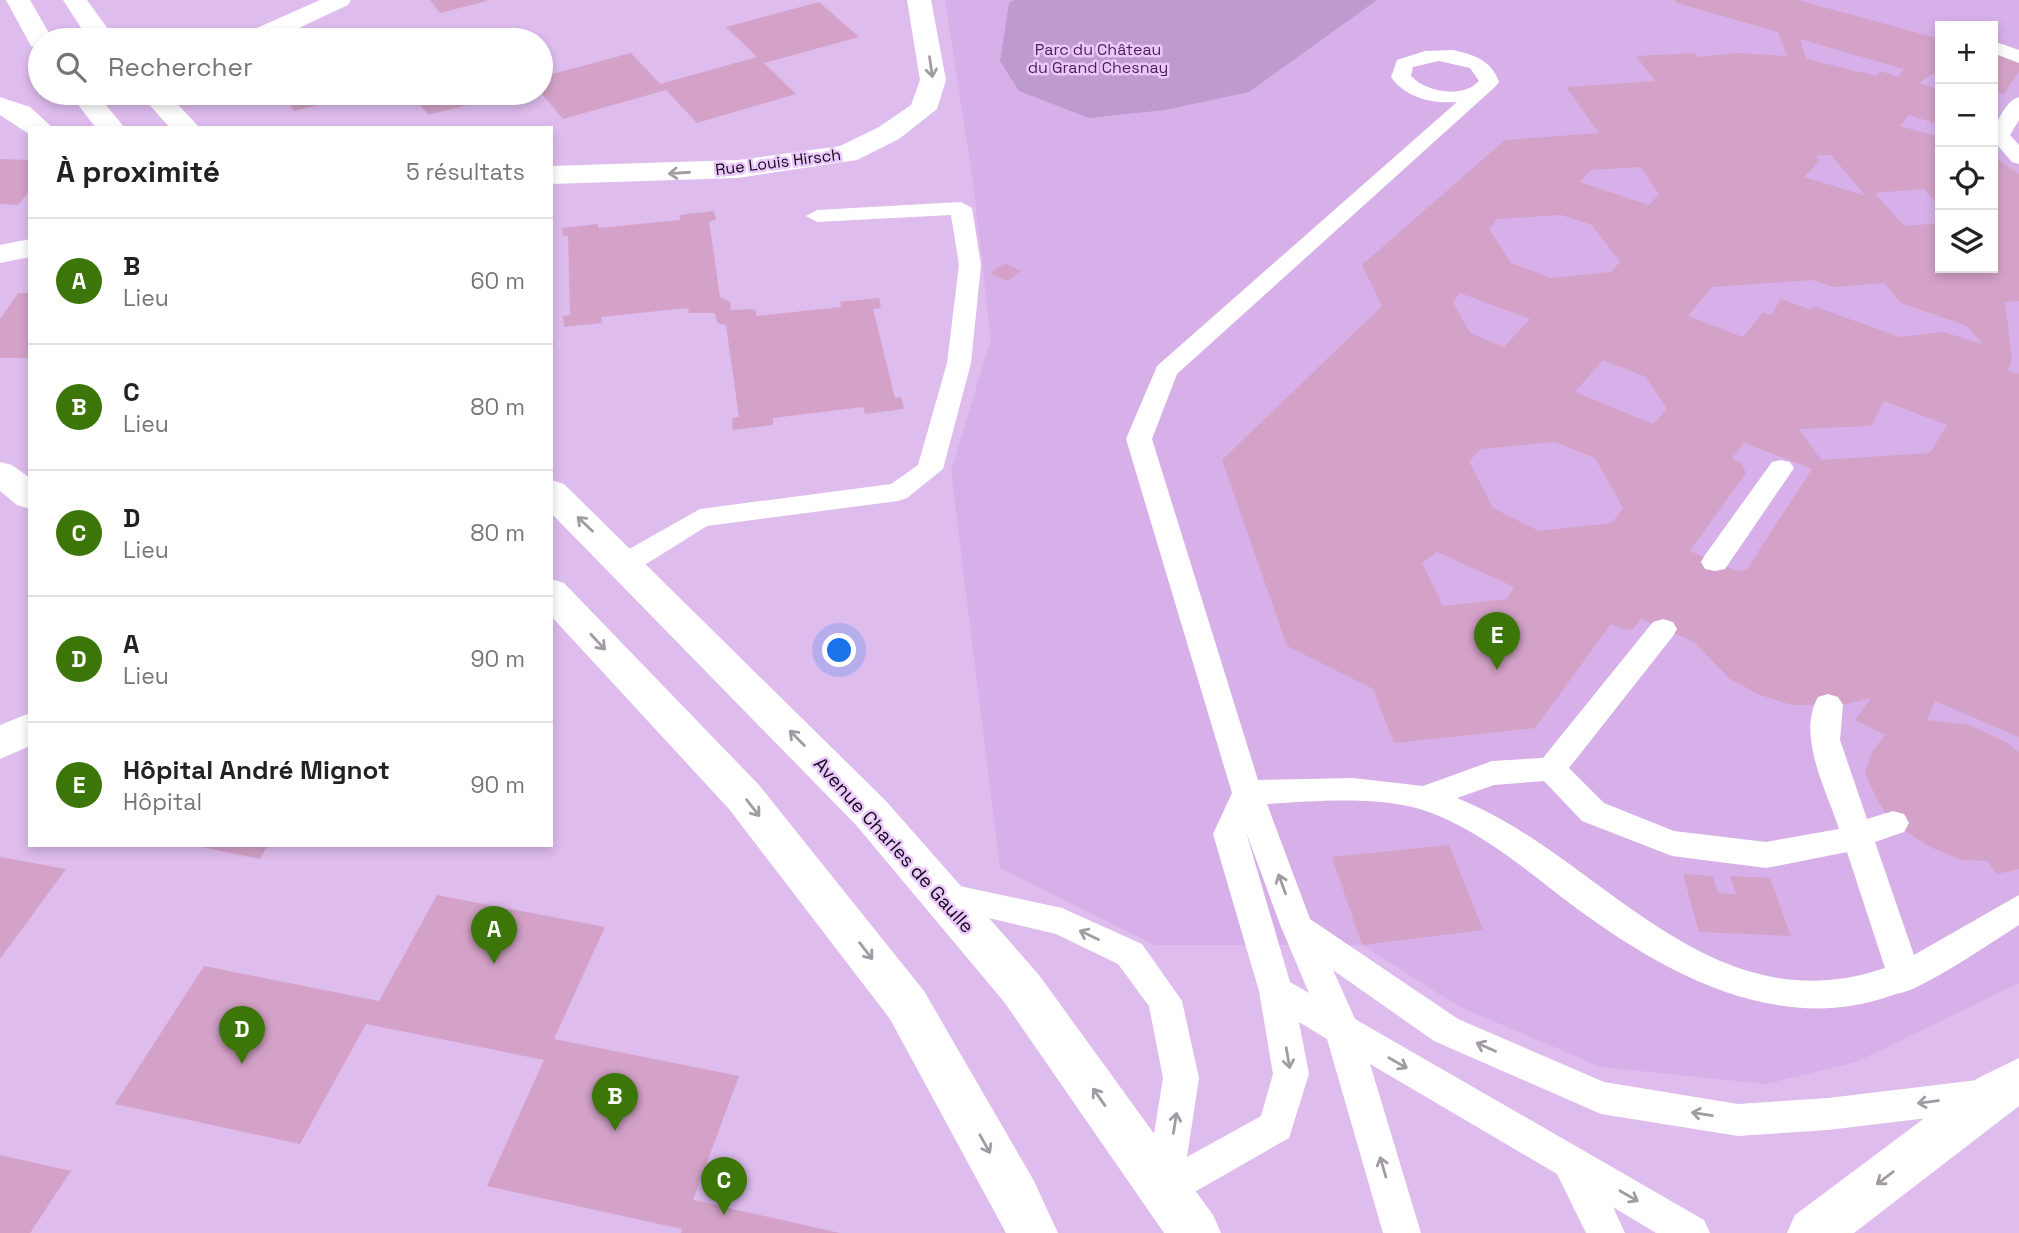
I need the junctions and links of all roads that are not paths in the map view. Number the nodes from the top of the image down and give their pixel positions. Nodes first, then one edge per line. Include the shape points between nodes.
1 (18, 0) edge
2 (75, 0) edge
3 (339, 0) edge
4 (919, 0) edge
5 (33, 28) edge
6 (92, 28) edge
7 (282, 28) edge
8 (1998, 49) edge
9 (2019, 57) edge
10 (2019, 103) edge
11 (0, 105) edge
12 (92, 105) edge
13 (164, 105) edge
14 (1447, 107) junction
15 (36, 126) edge
16 (109, 126) edge
17 (184, 126) edge
18 (2019, 158) edge
19 (553, 175) edge
20 (817, 216) dead end
21 (1781, 468) dead end
22 (0, 473) edge
23 (553, 494) edge
24 (28, 495) edge
25 (1715, 562) dead end
26 (625, 564) junction
27 (553, 594) edge
28 (1663, 629) dead end
29 (1828, 705) dead end
30 (28, 729) edge
31 (0, 743) edge
32 (1551, 769) junction
33 (1247, 793) junction
34 (1424, 798) junction
35 (1893, 822) dead end
36 (941, 895) junction
37 (2019, 908) edge
38 (1297, 927) junction
39 (1905, 977) junction
40 (1276, 991) junction
41 (1342, 1029) junction
42 (2007, 1087) edge
43 (1570, 1162) junction
44 (1164, 1190) junction
45 (1032, 1233) edge
46 (1195, 1233) edge
47 (1402, 1233) edge
48 (1606, 1233) edge
49 (1691, 1233) edge
50 (1812, 1233) edge

1 - 5 main road
2 - 6 main road
3 - 7 main road
4 -> 19 main road, Rue Louis Hirsch via 933,80 923,109 847,154 715,171
8 - 9 lane
10 - 18 lane via 2000,136
11 - 15 main road
12 - 16 main road
13 - 17 main road
14 - 14 lane via 1481,91 1489,78 1477,64 1436,55 1404,64 1401,77 1406,83
14 - 33 lane via 1166,371 1139,439
20 - 26 lane via 961,208 970,265 960,363 930,469 898,492 700,518
21 - 25 lane
22 - 24 main road
26 -> 23 main road, Avenue Charles de Gaulle
36 -> 26 main road, Avenue Charles de Gaulle via 871,813
27 -> 45 main road via 744,797 908,1005
28 - 32 lane
29 - 39 lane via 1825,740
30 - 31 main road
32 - 34 lane via 1492,773
32 - 35 lane via 1593,812 1672,843 1766,855 1831,845
33 - 34 lane via 1339,787
38 -> 33 lane
33 - 40 lane via 1229,834
34 - 39 lane via 1534,856 1606,912 1682,961 1764,990 1820,998
44 -> 36 main road, Avenue Charles de Gaulle via 1022,989
44 -> 36 lane via 1181,1078 1166,1001 1130,954 1062,922
37 - 39 lane
38 - 41 lane
42 -> 38 lane via 1828,1114 1738,1120 1601,1098 1446,1030
40 - 41 lane
40 -> 44 lane via 1291,1074 1276,1126
41 -> 43 lane
47 -> 41 lane
42 -> 50 main road
43 - 48 lane
43 -> 49 lane
44 - 46 main road, Avenue Charles de Gaulle

